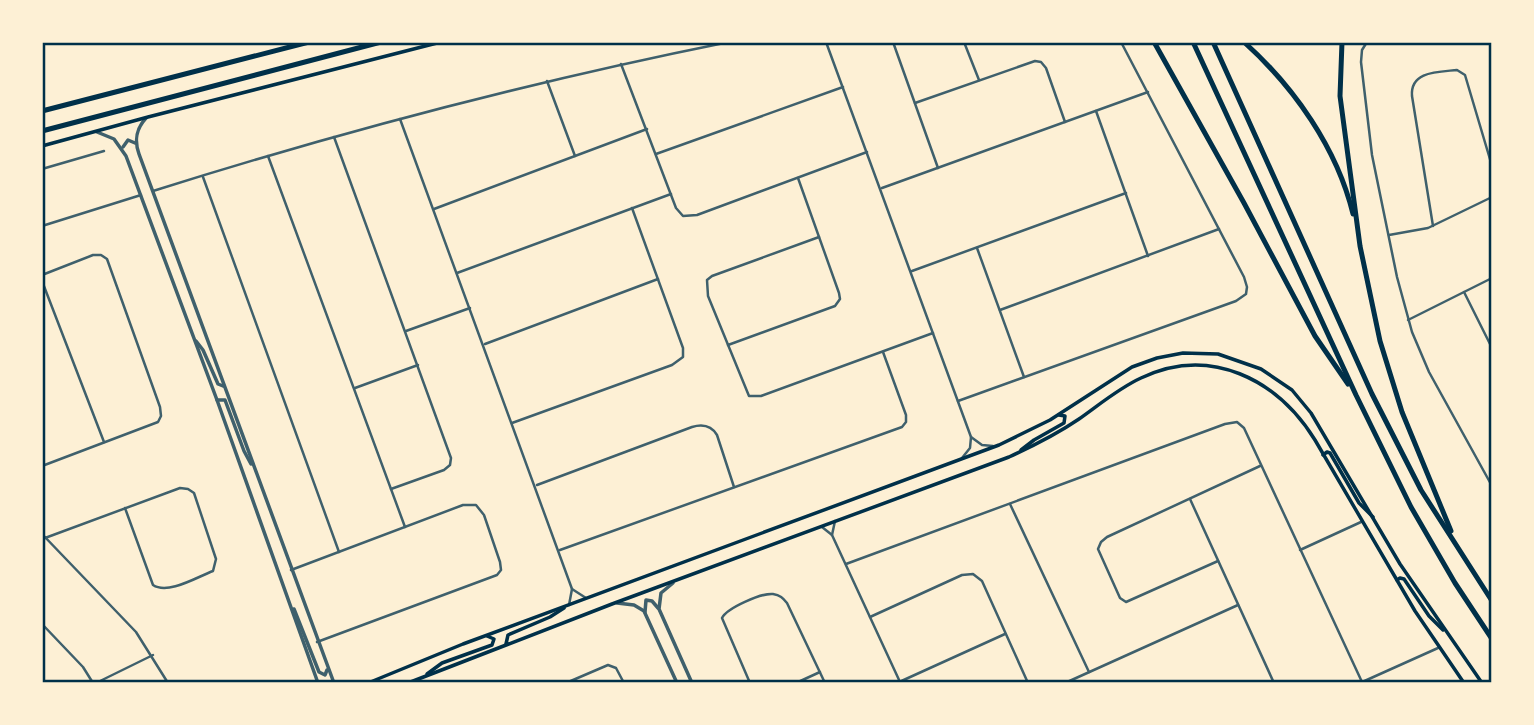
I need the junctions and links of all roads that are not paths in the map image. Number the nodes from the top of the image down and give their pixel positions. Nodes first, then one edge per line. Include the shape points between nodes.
1 (309, 42) edge
2 (381, 42) edge
3 (441, 42) edge
4 (729, 42) edge
5 (827, 42) edge
6 (893, 42) edge
7 (964, 42) edge
8 (1121, 42) edge
9 (1154, 42) edge
10 (1193, 42) edge
11 (1213, 42) edge
12 (1244, 42) edge
13 (1342, 42) edge
14 (1367, 42) edge
15 (621, 64) junction
16 (979, 80) junction
17 (547, 81) junction
18 (843, 87) junction
19 (1149, 92) junction
20 (915, 103) junction
21 (42, 110) edge
22 (1096, 111) junction
23 (148, 117) junction
24 (400, 119) junction
25 (1065, 122) junction
26 (646, 129) junction
27 (42, 131) edge
28 (97, 132) junction
29 (334, 136) junction
30 (136, 144) junction
31 (42, 146) edge
32 (122, 149) junction
33 (104, 151) dead end
34 (867, 152) junction
35 (656, 155) junction
36 (268, 156) junction
37 (575, 156) junction
38 (1492, 166) edge
39 (938, 168) junction
40 (42, 169) edge
41 (202, 175) junction
42 (798, 177) junction
43 (881, 189) junction
44 (153, 191) junction
45 (1126, 193) junction
46 (671, 194) junction
47 (141, 195) junction
48 (1492, 197) edge
49 (632, 208) junction
50 (434, 209) junction
51 (42, 226) edge
52 (1433, 226) junction
53 (1219, 229) junction
54 (1389, 235) junction
55 (819, 237) junction
56 (1360, 246) junction
57 (977, 247) junction
58 (1147, 256) junction
59 (457, 272) junction
60 (911, 272) junction
61 (42, 275) edge
62 (1492, 278) edge
63 (659, 279) junction
64 (42, 281) edge
65 (1464, 292) junction
66 (470, 308) junction
67 (1000, 310) junction
68 (1408, 320) junction
69 (405, 331) junction
70 (933, 333) junction
71 (195, 340) junction
72 (483, 344) junction
73 (728, 345) junction
74 (1492, 348) edge
75 (883, 352) junction
76 (418, 365) junction
77 (1024, 377) junction
78 (224, 385) junction
79 (354, 388) junction
80 (1356, 395) junction
81 (217, 400) junction
82 (958, 401) junction
83 (1059, 415) junction
84 (512, 423) junction
85 (971, 437) junction
86 (104, 442) junction
87 (999, 445) junction
88 (1020, 452) junction
89 (1323, 455) junction
90 (957, 461) junction
91 (42, 466) edge
92 (1261, 466) junction
93 (254, 469) junction
94 (536, 486) junction
95 (734, 486) junction
96 (1492, 486) edge
97 (391, 489) junction
98 (1190, 499) junction
99 (1010, 504) junction
100 (125, 508) junction
101 (1375, 519) junction
102 (836, 520) junction
103 (1361, 522) junction
104 (820, 526) junction
105 (405, 527) junction
106 (832, 535) junction
107 (44, 536) edge
108 (1457, 543) junction
109 (1300, 550) junction
110 (559, 551) junction
111 (339, 552) junction
112 (1218, 561) junction
113 (846, 564) junction
114 (291, 570) junction
115 (678, 580) junction
116 (1397, 582) junction
117 (572, 589) junction
118 (586, 598) junction
119 (1492, 601) edge
120 (290, 602) junction
121 (612, 604) junction
122 (569, 605) junction
123 (1238, 605) junction
124 (659, 609) junction
125 (646, 616) junction
126 (870, 617) junction
127 (42, 624) edge
128 (1447, 633) junction
129 (1005, 634) junction
130 (485, 636) junction
131 (1492, 639) edge
132 (317, 642) junction
133 (506, 644) junction
134 (1438, 648) junction
135 (153, 655) junction
136 (327, 670) junction
137 (820, 672) junction
138 (1089, 672) junction
139 (426, 676) junction
140 (899, 682) edge
141 (1464, 682) edge
142 (94, 683) edge
143 (168, 683) edge
144 (318, 683) edge
145 (334, 683) edge
146 (368, 683) edge
147 (408, 683) edge
148 (566, 683) edge
149 (624, 683) edge
150 (677, 683) edge
151 (692, 683) edge
152 (750, 683) edge
153 (796, 683) edge
154 (825, 683) edge
155 (1028, 683) edge
156 (1065, 683) edge
157 (1274, 683) edge
158 (1361, 683) edge
159 (1482, 683) edge

1 - 21 highway
2 - 27 highway
3 - 23 main road
4 - 15 street
5 - 18 street
6 - 20 street
7 - 16 street
8 - 19 street
9 - 80 highway via 1315,336
10 - 80 highway
11 - 108 highway via 1372,394 1421,490
12 - 56 highway via 1286,83 1310,118 1351,205
13 - 56 highway via 1340,96
14 - 54 street via 1361,62 1370,140
15 - 17 street
15 - 26 street
16 - 20 street
16 - 25 street via 1041,62
17 - 24 street
17 - 37 street
18 - 34 street
18 - 35 street
19 - 22 street
19 - 53 street
20 - 39 street
22 - 25 street
22 - 45 street
23 - 28 main road
23 - 30 street via 136,134
24 - 29 street
24 - 50 street
25 - 39 street
26 - 35 street
26 - 37 street
28 - 31 main road
28 - 32 street via 114,139
29 - 36 street
29 - 69 street
30 - 32 street via 128,140
30 - 44 street
32 - 47 street
33 - 40 street
34 - 42 street
34 - 43 street
35 - 46 street
36 - 41 street
36 - 79 street
37 - 50 street
38 - 52 street via 1465,75 1457,70 1415,80 1412,96
39 - 43 street
41 - 44 street
41 - 111 street
42 - 46 street via 690,216 679,214
42 - 55 street
43 - 60 street
44 - 78 street
45 - 57 street
45 - 58 street
46 - 49 street
47 - 51 street
47 - 71 street
48 - 52 street
49 - 59 street
49 - 63 street
50 - 59 street
52 - 54 street
53 - 58 street
53 - 77 street via 1246,282 1242,298
54 - 68 street
55 - 73 street via 840,295 838,303
55 - 73 street via 708,278 707,292
56 - 108 highway via 1380,341 1402,412
57 - 60 street
57 - 67 street
58 - 67 street
59 - 66 street
60 - 70 street
61 - 86 street via 93,255 107,259 161,416 158,422
62 - 65 street
63 - 72 street
63 - 84 street via 684,350 682,359
64 - 86 street
65 - 68 street
65 - 74 street
66 - 69 street
66 - 72 street
67 - 77 street
68 - 96 street via 1429,372
69 - 76 street
70 - 75 street
70 - 82 street
71 - 78 street via 217,383
71 - 81 street
72 - 84 street
73 - 75 street via 749,396 755,397
75 - 95 street via 906,415 904,425
76 - 79 street
76 - 97 street via 451,462 442,471
77 - 82 street
78 - 93 street
79 - 97 street
80 - 131 highway via 1411,507
81 - 93 street via 225,400
81 - 120 street
82 - 85 street
83 - 87 main road
83 - 88 main road via 1065,415 1065,422
83 - 101 main road via 1145,362 1183,353 1234,358 1276,378 1298,397 1320,425
84 - 94 street
85 - 87 street via 982,445
85 - 90 street via 969,450
86 - 91 street
87 - 90 main road
88 - 89 main road via 1139,378 1198,365 1239,373 1270,390 1296,414
88 - 102 main road
89 - 101 main road via 1330,453 1359,503
89 - 103 main road
90 - 118 main road
92 - 98 street
92 - 99 street via 1244,428 1238,422 1228,423
92 - 109 street
93 - 114 street
94 - 95 street via 703,425 717,435
94 - 110 street
95 - 110 street
97 - 105 street
98 - 112 street
98 - 112 street via 1103,539 1100,559 1126,602
99 - 113 street
99 - 138 street
100 - 100 street via 180,488 194,493 216,559 213,571 167,589 153,585
100 - 107 street
101 - 128 main road
102 - 104 main road
102 - 106 street
103 - 109 street
103 - 116 main road
104 - 106 street
104 - 115 main road
105 - 111 street
105 - 132 street via 463,505 476,505 484,515 500,572
106 - 113 street
107 - 135 street
108 - 119 highway
109 - 158 street
110 - 117 street
111 - 114 street
112 - 123 street
113 - 126 street
114 - 132 street
115 - 121 main road
115 - 124 street via 661,593
116 - 128 main road via 1405,579 1429,616
116 - 134 main road
117 - 118 street
117 - 122 street
118 - 122 main road
120 - 136 street via 319,672 325,675
120 - 144 street
121 - 125 street via 634,605
121 - 133 main road
122 - 130 main road
122 - 133 main road via 508,635
123 - 138 street
123 - 157 street
124 - 125 street via 645,601
124 - 151 street
125 - 150 street
126 - 129 street via 970,573 982,581
126 - 140 street
127 - 142 street
128 - 159 main road
129 - 140 street
129 - 155 street
130 - 139 main road via 492,637 492,645 437,666
130 - 146 main road
132 - 136 street
133 - 139 main road
134 - 141 main road
134 - 158 street
135 - 142 street
135 - 143 street
136 - 145 street
137 - 152 street via 787,603 768,594 730,608 722,618
137 - 153 street
137 - 154 street
138 - 156 street
139 - 147 main road
148 - 149 street via 608,665 618,670

